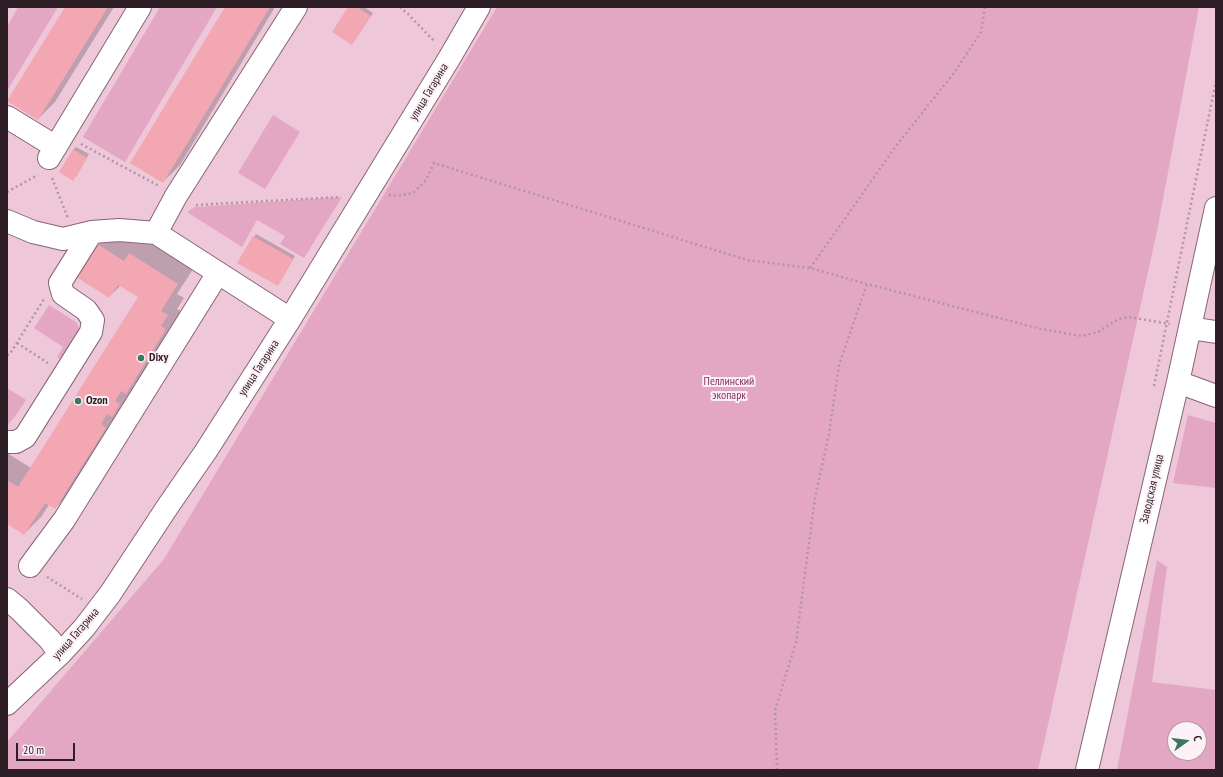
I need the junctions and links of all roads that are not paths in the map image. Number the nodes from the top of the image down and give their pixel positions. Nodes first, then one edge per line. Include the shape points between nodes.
1 (140, 7) edge
2 (296, 7) edge
3 (478, 7) edge
4 (7, 117) edge
5 (1216, 208) edge
6 (7, 220) edge
7 (156, 232) junction
8 (84, 234) junction
9 (218, 273) junction
10 (290, 319) junction
11 (1190, 328) junction
12 (1216, 332) edge
13 (1178, 382) junction
14 (1216, 396) edge
15 (7, 442) edge
16 (37, 571) road end
17 (7, 599) edge
18 (60, 654) junction
19 (7, 704) edge
20 (1087, 770) edge

1 - 4 street via 54,152
2 - 7 street via 176,196
3 - 10 street, улица Гагарина
5 - 11 street, Заводская улица
6 - 8 street via 33,232 63,239
7 - 8 street via 119,230
7 - 9 street
8 - 15 street via 60,283 63,294 86,310 93,320 91,332 25,437 16,442
9 - 10 street
9 - 16 street via 64,520
10 - 18 street, улица Гагарина via 206,451 162,501 110,594
11 - 12 street
11 - 13 street, Заводская улица
13 - 14 street
13 - 20 street, Заводская улица
17 - 18 street via 50,640
18 - 19 street, улица Гагарина

